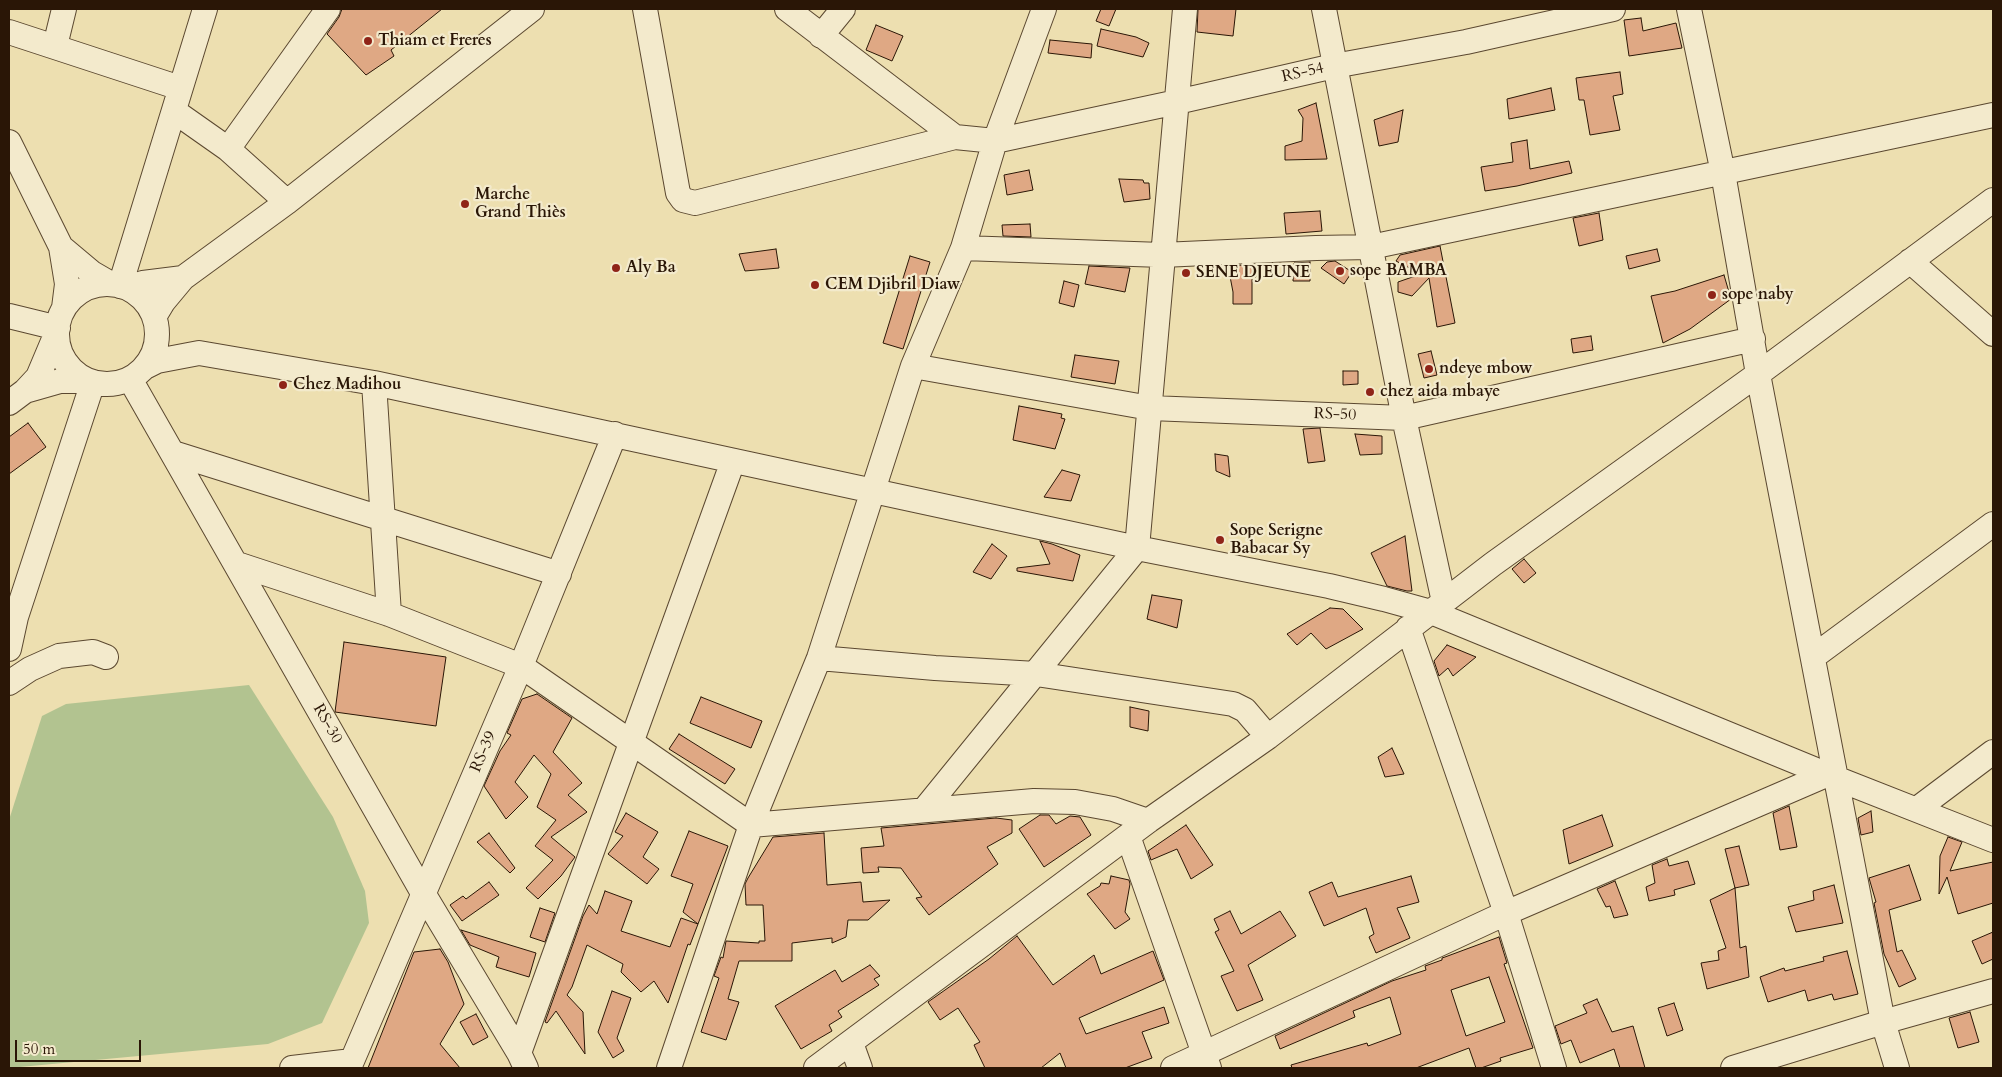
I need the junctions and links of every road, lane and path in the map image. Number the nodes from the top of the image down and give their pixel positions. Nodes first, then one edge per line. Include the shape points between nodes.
1 (64, 9) edge
2 (205, 9) edge
3 (328, 9) edge
4 (532, 9) edge
5 (645, 9) edge
6 (787, 9) edge
7 (843, 9) edge
8 (1044, 9) edge
9 (1185, 9) edge
10 (1324, 9) edge
11 (1613, 9) edge
12 (1689, 9) edge
13 (9, 32) edge
14 (821, 36) junction
15 (55, 46) junction
16 (1334, 66) junction
17 (180, 88) junction
18 (1177, 102) junction
19 (174, 111) junction
20 (1993, 115) edge
21 (955, 137) junction
22 (995, 140) junction
23 (9, 142) edge
24 (228, 149) junction
25 (1723, 173) junction
26 (1993, 200) edge
27 (287, 202) junction
28 (61, 247) junction
29 (1371, 247) junction
30 (962, 248) junction
31 (1162, 255) junction
32 (1910, 261) junction
33 (183, 278) junction
34 (119, 286) junction
35 (9, 316) edge
36 (60, 323) junction
37 (156, 323) junction
38 (1993, 334) edge
39 (1753, 339) junction
40 (199, 353) junction
41 (913, 366) junction
42 (138, 373) junction
43 (1758, 374) junction
44 (91, 381) junction
45 (374, 383) junction
46 (17, 397) edge
47 (1150, 408) junction
48 (1404, 418) junction
49 (615, 434) junction
50 (173, 453) junction
51 (733, 461) junction
52 (871, 491) junction
53 (382, 517) junction
54 (1993, 524) edge
55 (1137, 548) junction
56 (237, 564) junction
57 (559, 574) junction
58 (1437, 607) junction
59 (389, 614) junction
60 (12, 617) edge
61 (1408, 628) junction
62 (9, 650) edge
63 (106, 657) dead end
64 (819, 658) junction
65 (1813, 658) junction
66 (522, 666) junction
67 (1036, 674) junction
68 (9, 683) edge
69 (1268, 737) junction
70 (632, 742) junction
71 (1993, 752) edge
72 (1832, 777) junction
73 (1916, 809) junction
74 (924, 810) junction
75 (1148, 821) junction
76 (751, 825) junction
77 (1128, 836) junction
78 (1993, 840) edge
79 (423, 893) junction
80 (1506, 913) junction
81 (1993, 991) edge
82 (1883, 1022) junction
83 (851, 1043) junction
84 (523, 1060) edge
85 (1207, 1061) edge
86 (351, 1065) edge
87 (292, 1068) edge
88 (668, 1068) edge
89 (816, 1068) edge
90 (860, 1068) edge
91 (1173, 1068) edge
92 (1554, 1068) edge
93 (1734, 1068) edge
94 (1897, 1068) edge

1 - 15 street
2 - 17 street
3 - 24 street
4 - 27 street
5 - 21 street via 678,193 683,200 695,203
6 - 14 street
7 - 14 street
8 - 22 street
9 - 18 street
10 - 16 street
11 - 16 street, RS-54 via 1466,42
12 - 25 street
13 - 15 street
14 - 21 street
15 - 17 street
16 - 18 street, RS-54
16 - 29 street
17 - 19 street
18 - 22 street, RS-54
18 - 31 street
19 - 24 street
19 - 34 street
20 - 25 street
21 - 22 street, RS-54
22 - 30 street
23 - 28 street
24 - 27 street
25 - 29 street
25 - 39 street
26 - 32 street
27 - 33 street
28 - 34 street via 92,274
28 - 36 street via 66,284
29 - 31 street
29 - 48 street
30 - 31 street
30 - 41 street
31 - 47 street
32 - 38 street
32 - 43 street
33 - 34 street
33 - 37 street via 164,302
34 - 36 street via 97,285 84,290 73,298
34 - 37 street via 139,296 148,305
35 - 36 street
36 - 44 street via 59,347 65,362
36 - 46 street via 38,377
37 - 40 street
37 - 42 street via 153,356
39 - 43 street
39 - 48 street, RS-50
40 - 42 street via 158,361
40 - 45 street
41 - 47 street, RS-50
41 - 52 street
42 - 44 street via 118,383
42 - 50 street, RS-30
43 - 58 street
43 - 65 street
44 - 46 street via 60,381
44 - 60 street
45 - 49 street
45 - 53 street
47 - 48 street, RS-50
47 - 55 street
48 - 58 street
49 - 51 street
49 - 57 street, RS-39
50 - 53 street
50 - 56 street, RS-30
51 - 52 street
51 - 70 street
52 - 55 street
52 - 64 street
53 - 57 street
53 - 59 street
54 - 65 street
55 - 58 street
55 - 67 street
56 - 59 street
56 - 79 street, RS-30
57 - 66 street, RS-39
58 - 61 street
58 - 72 street
59 - 66 street
60 - 62 street
61 - 69 street
61 - 80 street
63 - 68 street via 93,652 59,656
64 - 67 street
64 - 76 street
65 - 72 street
66 - 70 street
66 - 79 street, RS-39
67 - 69 street via 1233,704 1245,710
67 - 74 street
69 - 75 street
70 - 76 street
70 - 84 street
71 - 73 street
72 - 73 street
72 - 80 street
72 - 82 street
73 - 78 street
74 - 75 street via 1034,801 1074,802 1113,809
74 - 76 street
75 - 77 street
76 - 88 street
77 - 83 street
77 - 85 street
79 - 84 street, RS-30
79 - 86 street, RS-39
80 - 85 street
80 - 92 street
81 - 82 street
82 - 93 street
82 - 94 street
83 - 89 street
83 - 90 street
85 - 91 street
86 - 87 street

